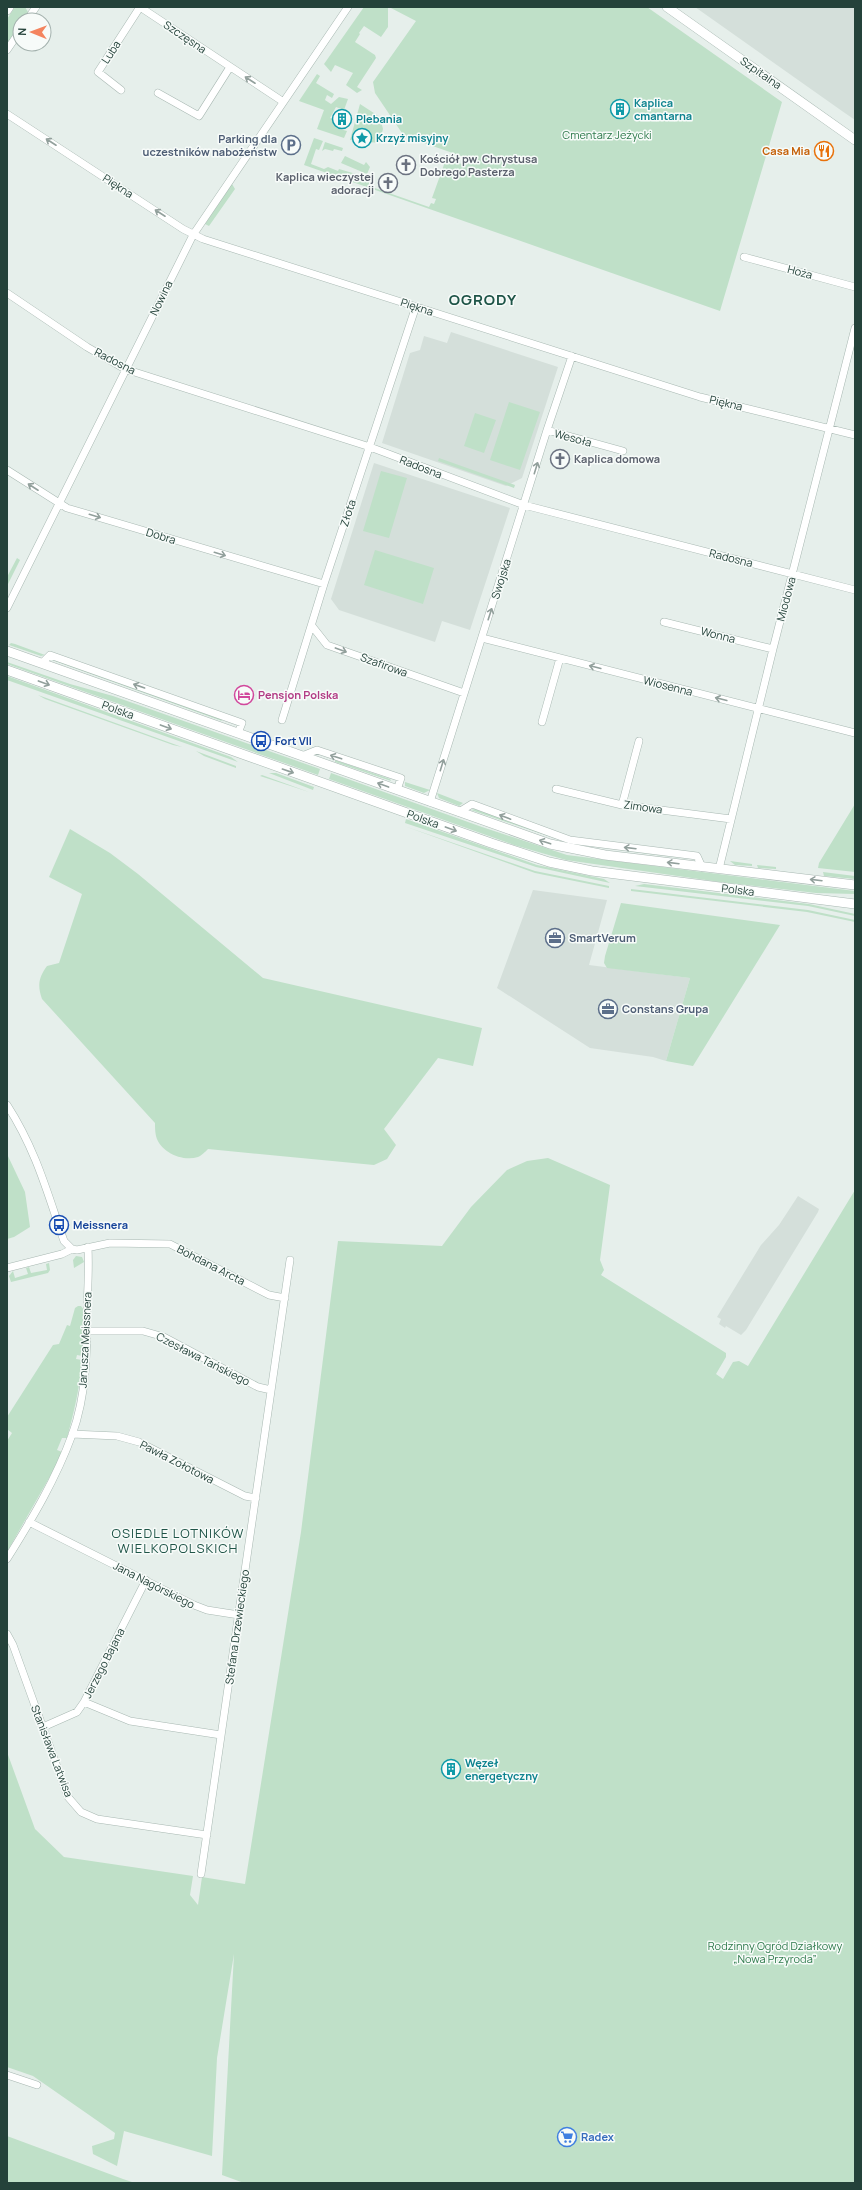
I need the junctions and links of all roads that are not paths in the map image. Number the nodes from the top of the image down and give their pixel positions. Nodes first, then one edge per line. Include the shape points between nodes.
1 (9, 7) edge
2 (140, 7) edge
3 (348, 7) edge
4 (667, 7) edge
5 (7, 10) edge
6 (230, 67) junction
7 (121, 90) dead end
8 (158, 93) dead end
9 (282, 101) junction
10 (7, 114) edge
11 (855, 140) edge
12 (193, 234) junction
13 (744, 257) dead end
14 (855, 287) edge
15 (7, 294) edge
16 (416, 306) junction
17 (855, 328) edge
18 (572, 356) junction
19 (125, 369) junction
20 (830, 428) junction
21 (547, 430) junction
22 (855, 435) edge
23 (370, 447) junction
24 (623, 451) dead end
25 (7, 470) edge
26 (59, 503) junction
27 (524, 505) junction
28 (793, 574) junction
29 (324, 584) junction
30 (855, 590) edge
31 (7, 608) edge
32 (664, 622) dead end
33 (312, 626) junction
34 (482, 638) junction
35 (773, 649) junction
36 (7, 651) edge
37 (560, 658) junction
38 (42, 663) junction
39 (7, 670) edge
40 (464, 694) junction
41 (759, 709) junction
42 (282, 720) dead end
43 (542, 722) dead end
44 (855, 733) edge
45 (238, 734) junction
46 (639, 741) dead end
47 (556, 789) dead end
48 (430, 802) junction
49 (622, 805) junction
50 (731, 819) junction
51 (719, 869) junction
52 (855, 885) edge
53 (855, 904) edge
54 (7, 1105) edge
55 (88, 1247) junction
56 (72, 1249) junction
57 (290, 1260) dead end
58 (7, 1268) edge
59 (284, 1298) junction
60 (87, 1331) junction
61 (272, 1390) junction
62 (72, 1434) junction
63 (256, 1498) junction
64 (29, 1522) junction
65 (7, 1558) edge
66 (146, 1580) junction
67 (239, 1615) junction
68 (7, 1634) edge
69 (84, 1702) junction
70 (42, 1727) junction
71 (221, 1735) junction
72 (207, 1835) junction
73 (201, 1874) dead end
74 (7, 2075) edge
75 (37, 2085) dead end

1 - 5 street
2 - 6 street, Szczęsna
2 - 7 street, Luba via 98,72
3 - 9 street, Nowina
4 - 11 street, Szpitalna
6 - 8 street via 199,116
9 -> 6 street, Szczęsna
9 - 12 street, Nowina
12 -> 10 street, Piękna
12 - 16 street, Piękna
12 - 19 street, Nowina
13 - 14 street, Hoża
15 - 19 street, Radosna
16 - 18 street, Piękna
16 - 23 street, Złota
17 - 20 street, Miodowa
18 - 20 street, Piękna via 700,397
18 - 21 street, Swojska
19 - 23 street, Radosna
19 - 26 street, Nowina
20 - 22 street, Piękna
20 - 28 street, Miodowa
21 - 24 street, Wesoła
27 -> 21 street, Swojska
23 - 27 street, Radosna
23 - 29 street, Złota
26 -> 25 street, Dobra
26 -> 29 street, Dobra via 74,510
26 - 31 street, Nowina
27 - 28 street, Radosna
34 -> 27 street, Swojska
28 - 30 street, Radosna
28 - 35 street, Miodowa
29 - 33 street, Złota
32 - 35 street, Wonna
33 -> 40 street, Szafirowa via 327,645
33 - 42 street, Złota
34 - 37 street, Wiosenna
34 - 40 street, Swojska
35 - 41 street, Miodowa
36 - 38 street, Polska
41 -> 37 street, Wiosenna
37 - 43 street
38 - 45 street, Polska
45 -> 38 street via 242,723 50,655
39 -> 53 street, Polska via 549,862 623,875
48 -> 40 street, Swojska
41 - 44 street, Wiosenna
41 - 50 street, Miodowa
48 -> 45 street, Polska
46 - 49 street
47 - 49 street, Zimowa
51 -> 48 street, Polska via 564,848
49 - 50 street, Zimowa
50 - 51 street, Miodowa
52 -> 51 street, Polska
54 - 56 street via 37,1159 64,1241
55 - 56 street, Bohdana Arcta via 81,1250
55 - 59 street, Bohdana Arcta via 110,1243 170,1244 269,1295
55 - 60 street, Janusza Meissnera
56 - 58 street, Bohdana Arcta
57 - 59 street, Stefana Drzewieckiego
59 - 61 street, Stefana Drzewieckiego
60 - 61 street, Czesława Tańskiego via 143,1331 164,1337 258,1387
60 - 62 street, Janusza Meissnera via 84,1389
61 - 63 street, Stefana Drzewieckiego
62 - 63 street, Pawła Zołotowa via 117,1436 139,1442 245,1496
62 - 64 street, Janusza Meissnera via 59,1468
63 - 67 street, Stefana Drzewieckiego
64 - 65 street, Janusza Meissnera
64 - 66 street, Jana Nagórskiego
66 - 67 street, Jana Nagórskiego via 207,1610
66 - 69 street, Jerzego Bajana
67 - 71 street, Stefana Drzewieckiego
68 - 70 street, Stanisława Latwisa
69 - 70 street, Jerzego Bajana via 77,1712
69 - 71 street via 130,1721
70 - 72 street, Stanisława Latwisa via 68,1797 81,1812 97,1819
71 - 72 street, Stefana Drzewieckiego
72 - 73 street, Stefana Drzewieckiego
74 - 75 street

